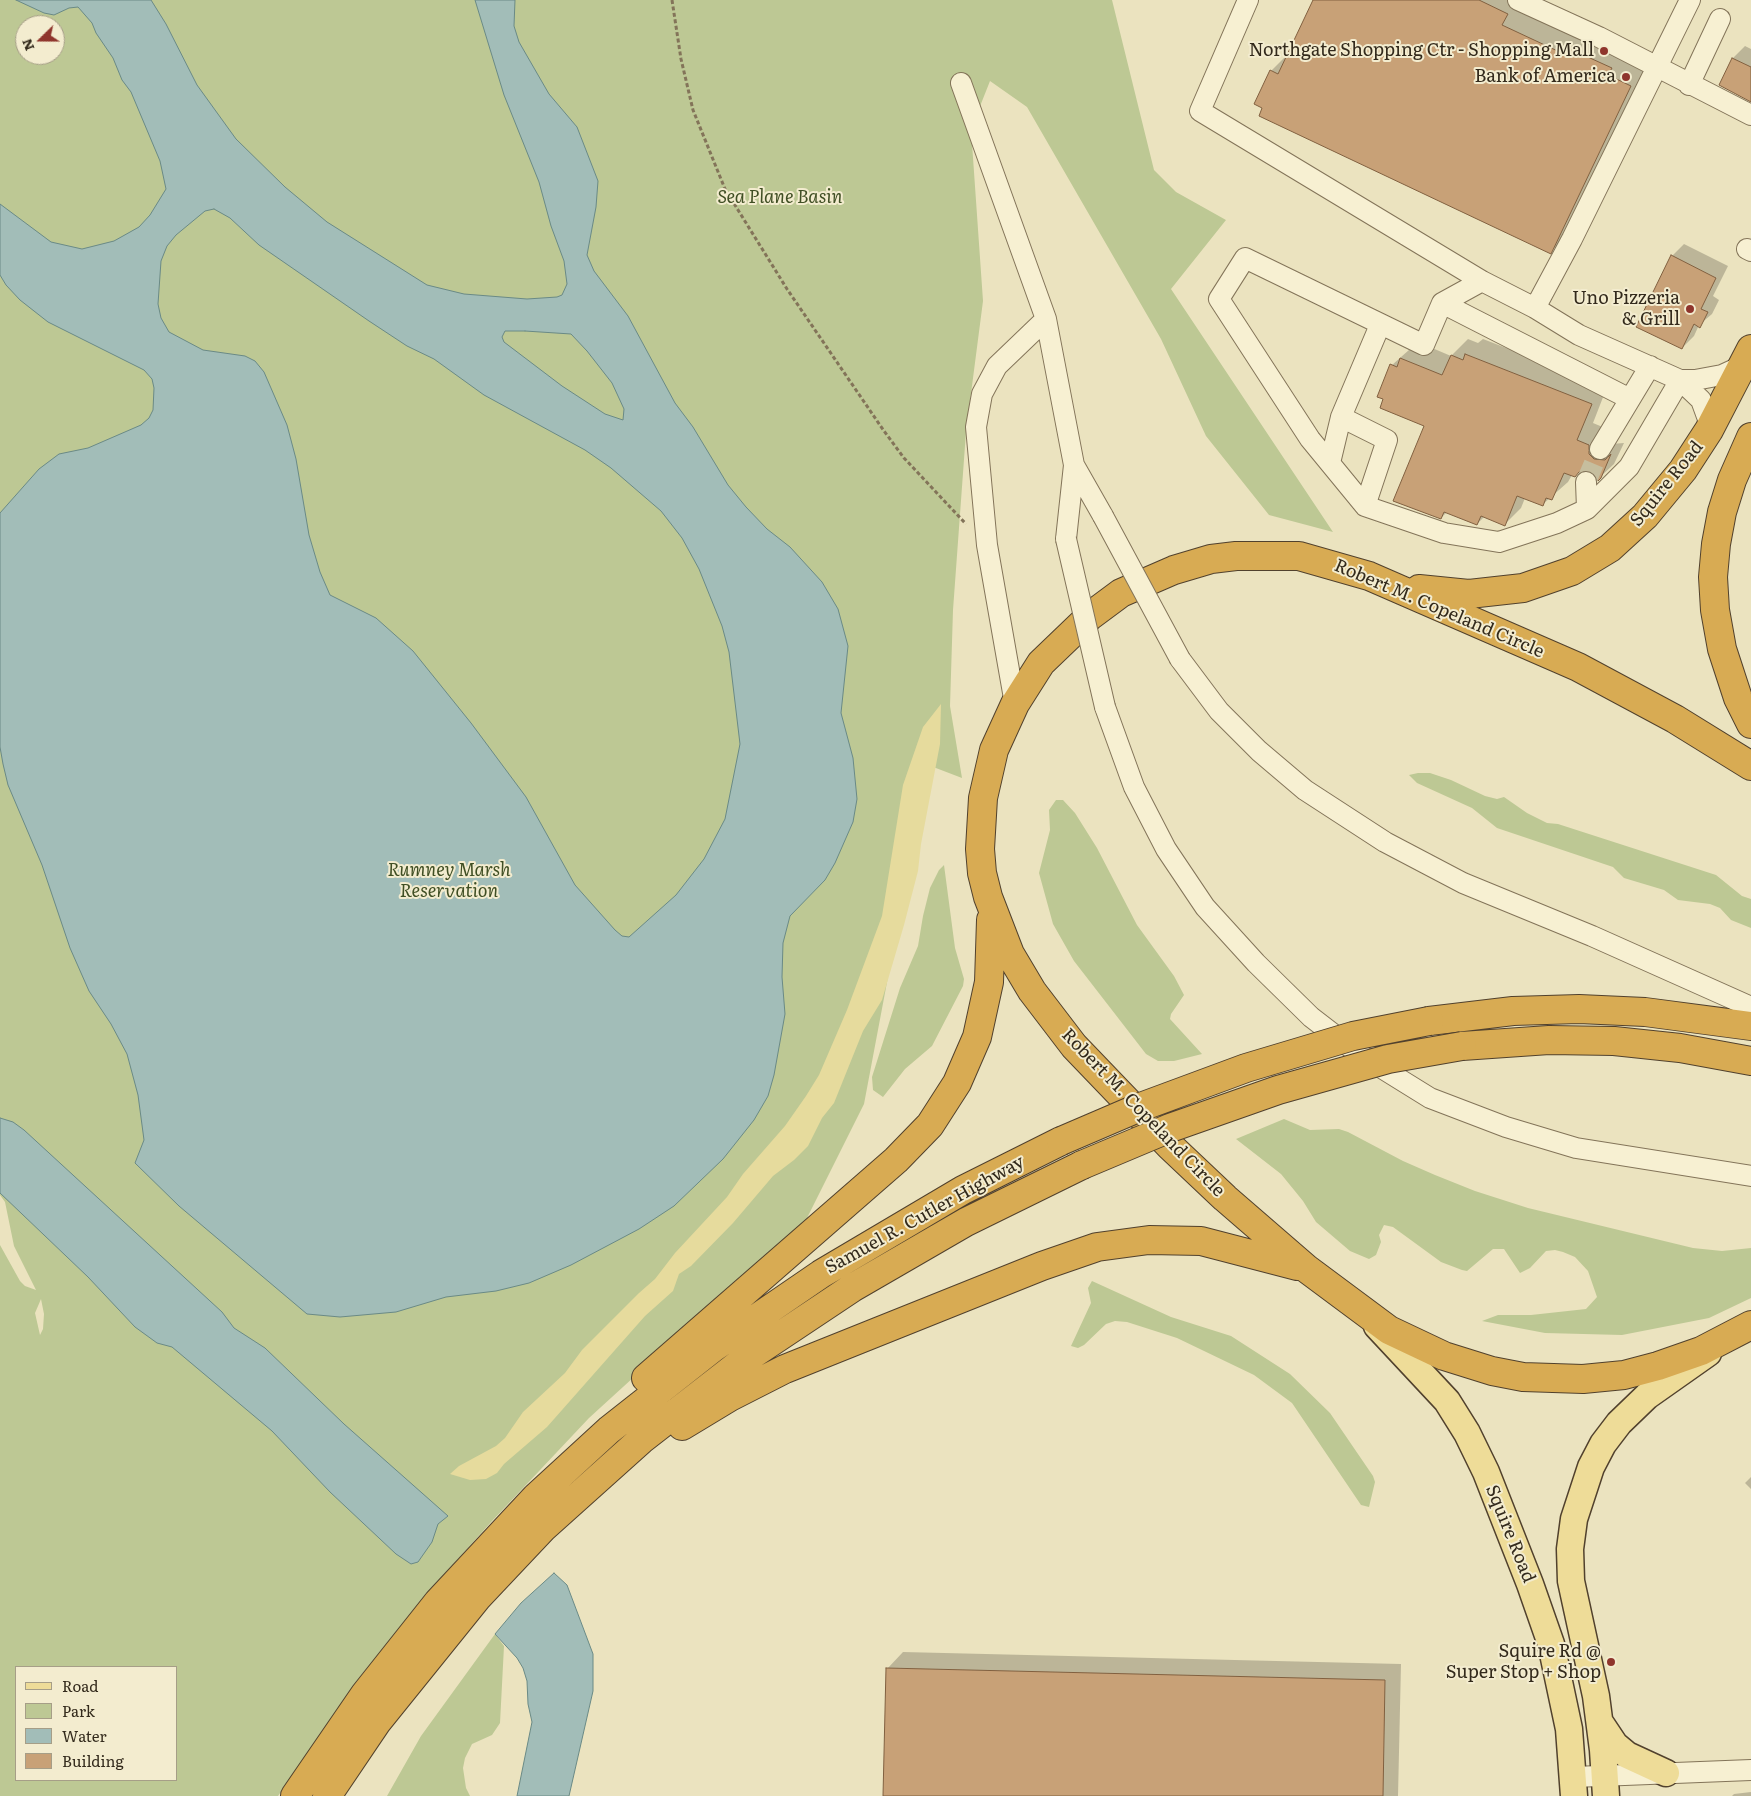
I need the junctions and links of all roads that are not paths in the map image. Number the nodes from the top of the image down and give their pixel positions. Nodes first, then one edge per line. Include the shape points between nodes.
1 (1248, 0) edge
2 (1518, 0) edge
3 (1690, 0) edge
4 (1720, 19) dead end
5 (1657, 69) junction
6 (961, 82) dead end
7 (1689, 85) junction
8 (1751, 115) edge
9 (1482, 281) junction
10 (1442, 303) junction
11 (1535, 308) junction
12 (1046, 319) junction
13 (1380, 325) junction
14 (1749, 353) edge
15 (1650, 366) junction
16 (1680, 380) junction
17 (1630, 399) junction
18 (1341, 417) junction
19 (1709, 430) junction
20 (1751, 437) edge
21 (1600, 449) tunnel mouth
22 (1330, 463) junction
23 (1074, 465) junction
24 (1586, 482) tunnel mouth
25 (1365, 506) junction
26 (1587, 509) junction
27 (1369, 576) junction
28 (1015, 704) junction
29 (1751, 724) edge
30 (1751, 766) edge
31 (992, 908) junction
32 (1751, 1007) edge
33 (1751, 1026) edge
34 (1751, 1061) edge
35 (1751, 1176) edge
36 (1308, 1269) junction
37 (1362, 1311) junction
38 (1746, 1329) edge
39 (597, 1441) junction
40 (616, 1461) junction
41 (1600, 1724) junction
42 (1751, 1770) edge
43 (1666, 1773) junction
44 (1606, 1786) edge
45 (1574, 1787) edge
46 (295, 1796) edge
47 (327, 1796) edge

1 - 9 lane via 1200,111
2 - 5 lane via 1599,37
3 - 5 lane
4 - 7 lane
5 - 7 lane
5 - 11 lane
6 - 12 lane
7 - 8 lane
9 - 10 lane
9 - 11 lane
10 - 13 lane via 1424,346
10 - 17 lane
11 - 15 lane via 1579,335
12 - 23 lane
12 - 28 lane via 997,366 982,394 976,427 987,546
13 - 18 lane
13 - 22 lane via 1245,258 1219,299 1310,439
14 - 16 lane via 1735,369 1722,375
14 - 19 highway, Squire Road
15 - 16 lane
15 - 17 lane
16 - 19 lane via 1701,400 1710,422
16 - 26 lane via 1629,467
17 - 21 lane
18 - 22 lane
18 - 25 lane via 1387,440
19 - 27 highway, Squire Road via 1675,480 1645,516 1610,548 1572,571 1523,588 1482,594 1420,590
20 - 29 highway via 1722,512 1713,577 1722,649 1738,698
22 - 25 lane
23 - 32 lane, bridge via 1180,659 1219,711 1304,790 1385,842 1463,884 1592,936
23 - 35 lane, bridge via 1066,539 1105,707 1134,787 1166,849 1206,907 1256,963 1311,1017 1359,1054 1430,1098 1506,1127 1576,1148
24 - 26 lane
25 - 26 lane via 1444,533 1499,542 1557,523
27 - 28 highway, Robert M. Copeland Circle via 1310,558 1272,554 1211,560 1163,574 1122,593 1090,616 1041,664
27 - 30 highway, Robert M. Copeland Circle via 1578,668 1674,719
28 - 31 highway, Robert M. Copeland Circle via 994,750 983,798 980,859
31 - 36 highway, Robert M. Copeland Circle via 1024,978 1074,1046 1201,1176
31 - 39 highway via 991,962 982,1020 965,1068 940,1111 896,1160 631,1391
33 - 39 highway, Samuel R. Cutler Highway, bridge via 1678,1015 1595,1010 1513,1011 1429,1021 1353,1036 1246,1068 1061,1141 963,1190 820,1274 693,1363
34 - 40 highway, Samuel R. Cutler Highway, bridge via 1614,1041 1549,1040 1462,1046 1388,1059 1287,1087 1170,1128 1082,1165 966,1222 852,1288 737,1365
36 - 37 highway, Robert M. Copeland Circle
36 - 40 highway via 1201,1241 1150,1240 1097,1247 1033,1269 786,1369
37 - 38 highway, Robert M. Copeland Circle via 1398,1335 1444,1356 1492,1371 1539,1378 1592,1379 1641,1372 1692,1355
37 - 45 main road, Squire Road via 1443,1396 1477,1453 1526,1572 1551,1644 1564,1702
38 - 41 main road via 1657,1388 1628,1414 1604,1444 1582,1491 1572,1534 1571,1581
39 - 46 highway, Samuel R. Cutler Highway via 506,1528 438,1602 365,1694
40 - 47 highway, Samuel R. Cutler Highway via 525,1547 458,1620 377,1722
41 - 43 main road via 1627,1755
41 - 44 main road
42 - 43 lane
43 - 44 lane
44 - 45 lane

